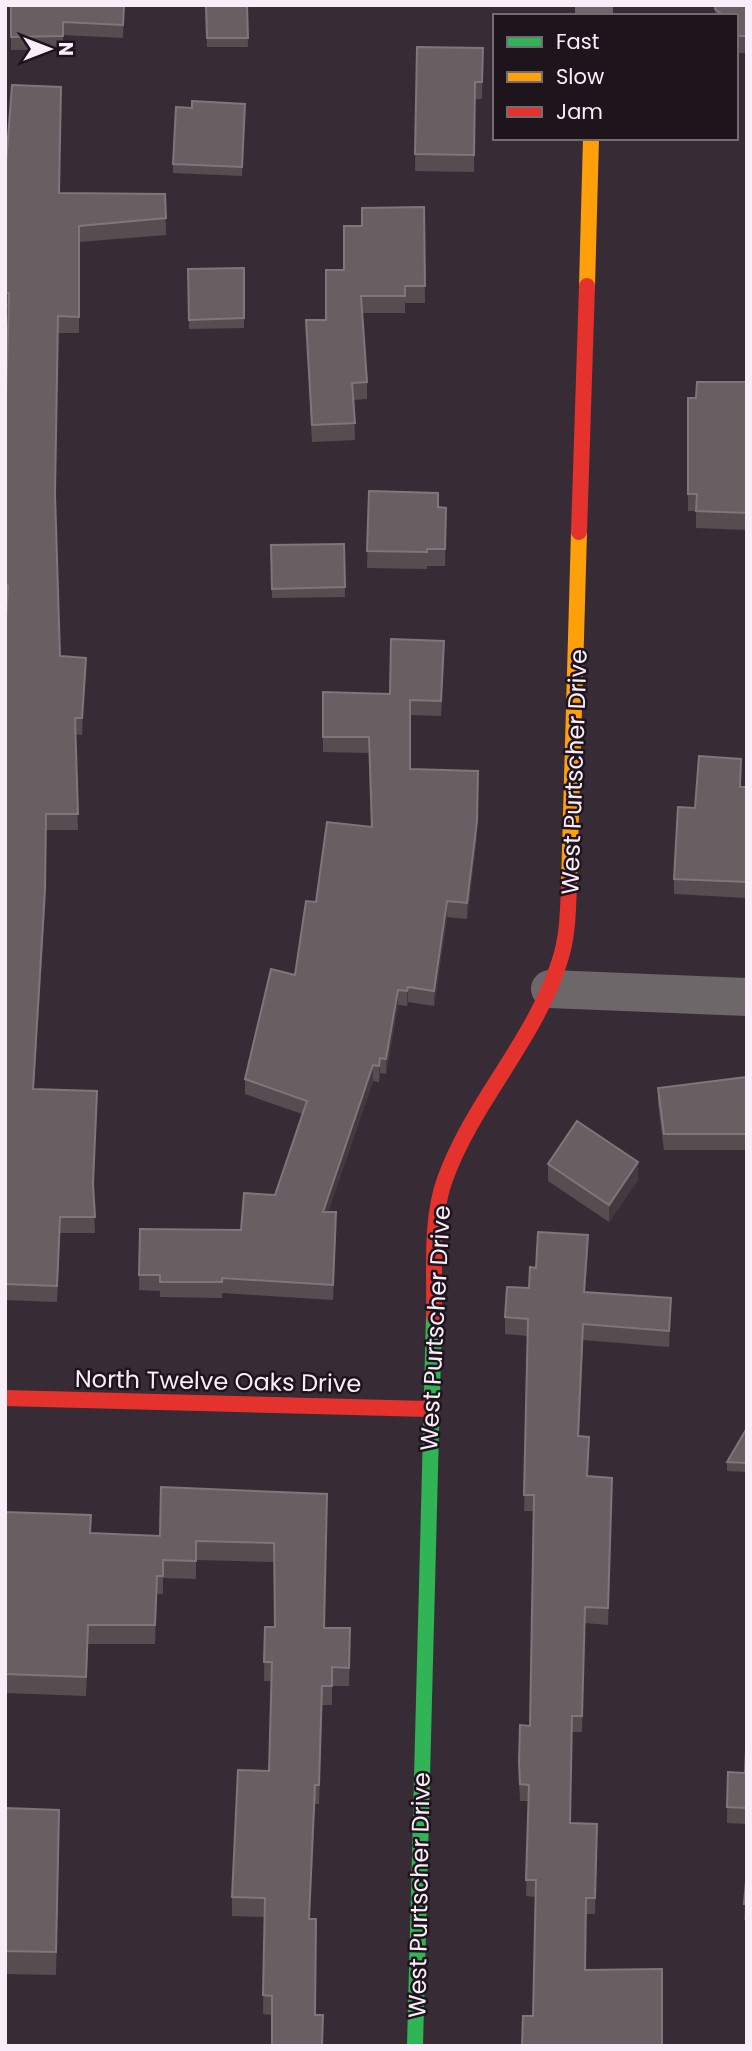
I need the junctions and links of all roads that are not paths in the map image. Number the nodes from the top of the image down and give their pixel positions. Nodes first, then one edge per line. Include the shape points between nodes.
1 (591, 140) edge
2 (550, 989) junction
3 (747, 997) edge
4 (5, 1398) edge
5 (429, 1409) junction
6 (415, 2046) edge

1 - 2 street, West Purtscher Drive via 570,902 566,943
2 - 3 street
2 - 5 street, West Purtscher Drive via 468,1129 443,1182
4 - 5 street, North Twelve Oaks Drive
5 - 6 street, West Purtscher Drive

